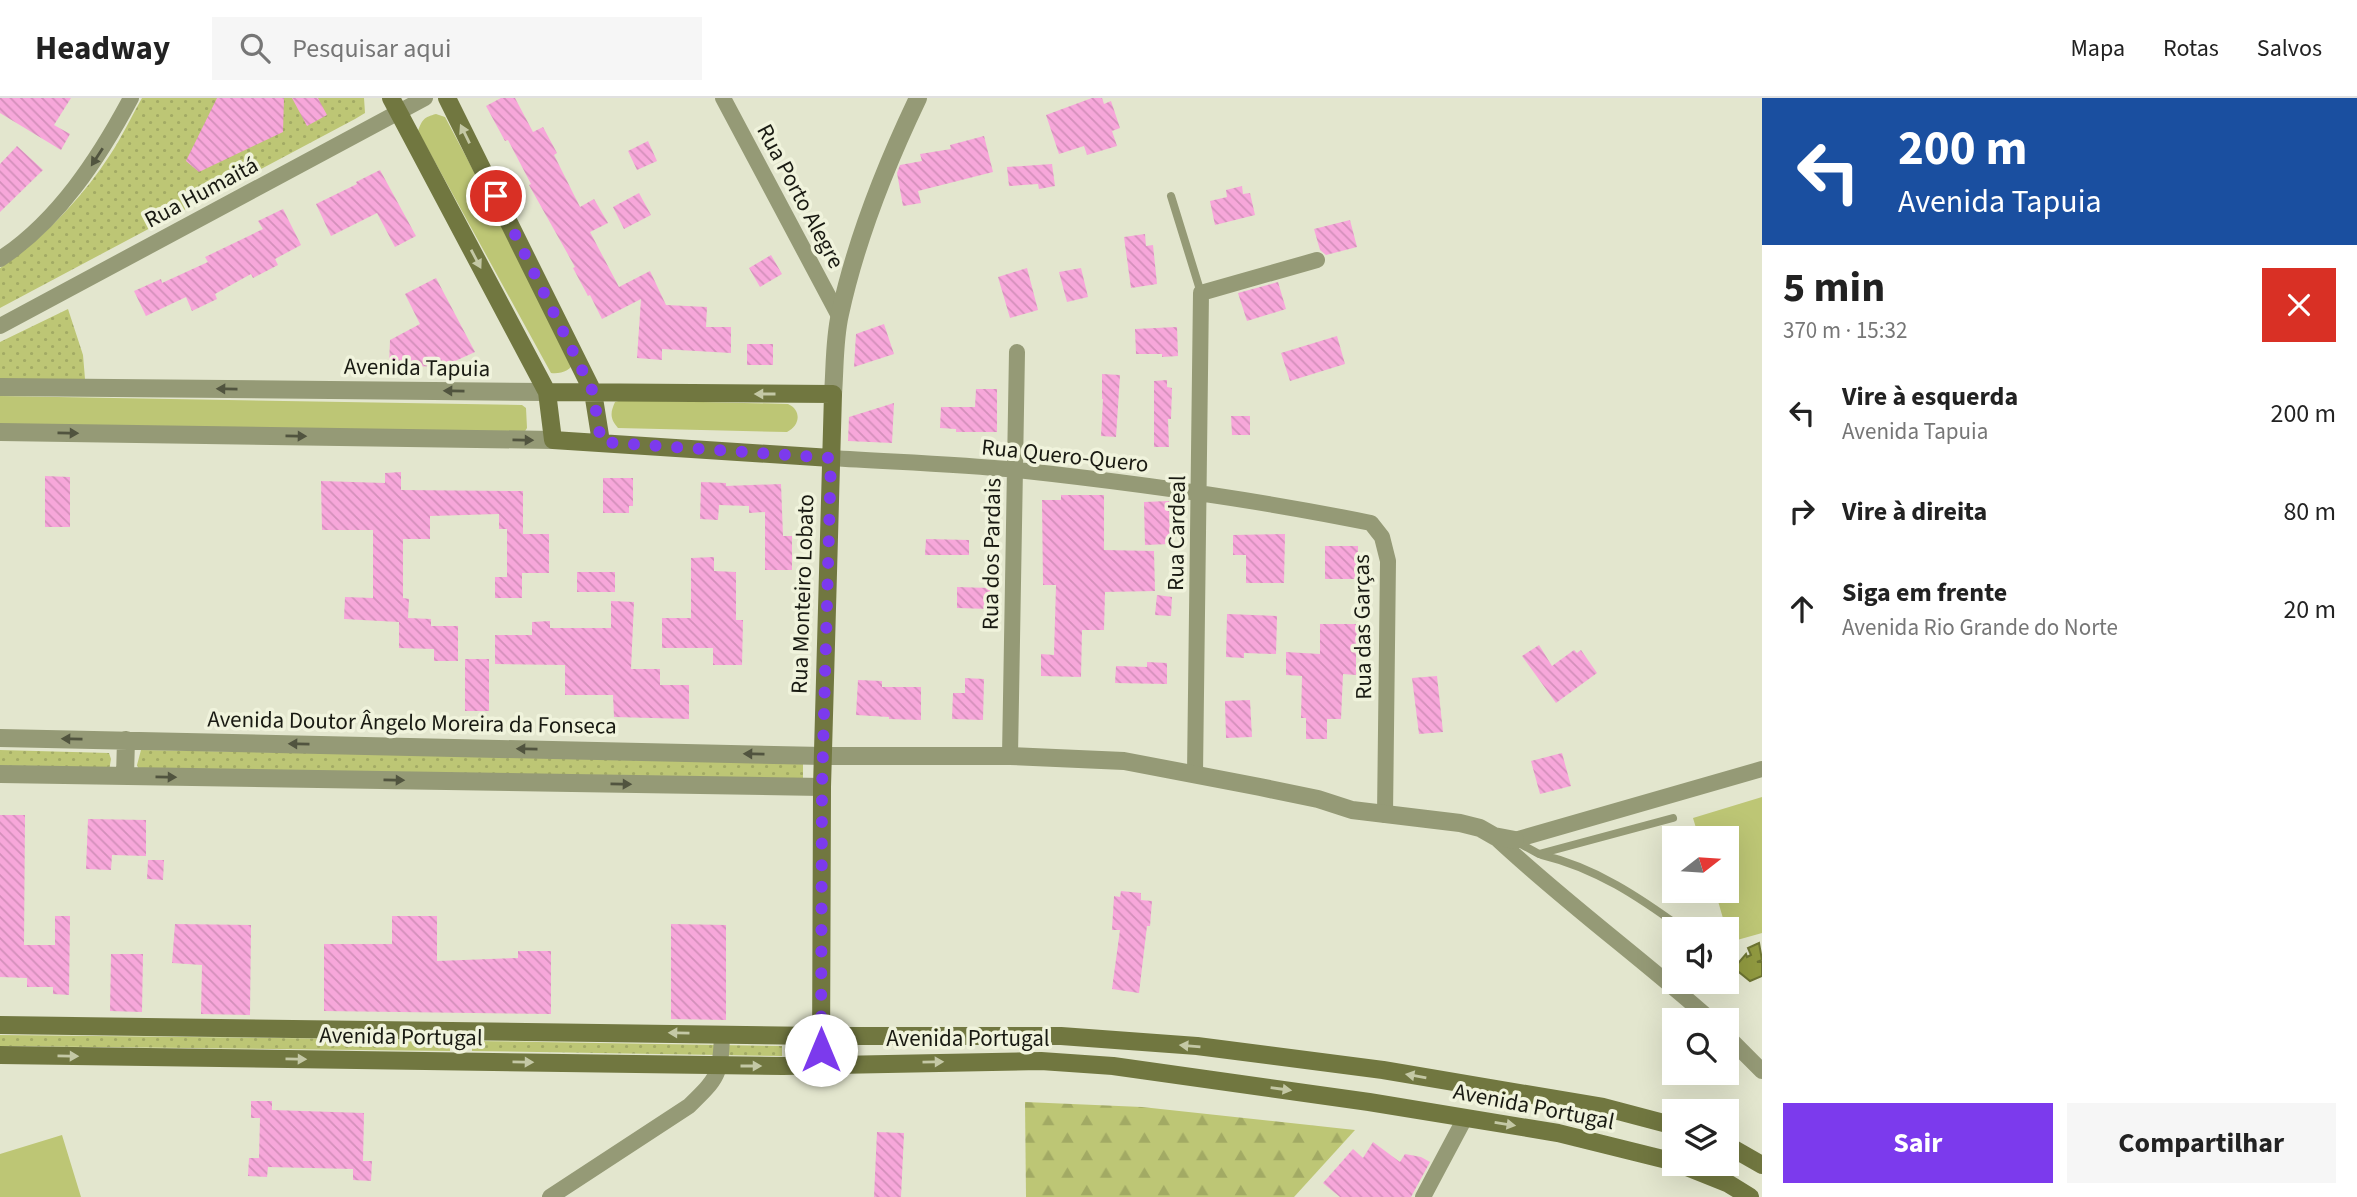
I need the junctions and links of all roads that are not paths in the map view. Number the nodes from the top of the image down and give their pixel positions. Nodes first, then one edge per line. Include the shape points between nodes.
1 (131, 98) edge
2 (425, 98) edge
3 (447, 98) edge
4 (723, 98) edge
5 (918, 98) edge
6 (395, 105) edge
7 (1171, 196) dead end
8 (0, 259) edge
9 (1317, 260) dead end
10 (1202, 293) junction
11 (839, 316) junction
12 (0, 326) edge
13 (1017, 352) dead end
14 (0, 387) edge
15 (547, 392) junction
16 (593, 392) junction
17 (833, 394) junction
18 (0, 432) edge
19 (553, 440) junction
20 (601, 442) junction
21 (831, 458) junction
22 (1016, 470) junction
23 (1199, 493) junction
24 (1293, 507) joint
25 (0, 738) edge
26 (126, 740) junction
27 (822, 756) junction
28 (1010, 757) junction
29 (1762, 769) edge
30 (0, 774) edge
31 (1195, 774) junction
32 (125, 776) junction
33 (822, 787) junction
34 (1385, 815) junction
35 (1673, 818) dead end
36 (1494, 836) junction
37 (1515, 840) junction
38 (1539, 854) junction
39 (1666, 917) edge
40 (1697, 1008) edge
41 (0, 1025) edge
42 (181, 1027) junction
43 (462, 1031) junction
44 (722, 1034) junction
45 (820, 1036) junction
46 (1739, 1048) edge
47 (0, 1055) edge
48 (180, 1058) junction
49 (461, 1061) junction
50 (821, 1064) junction
51 (721, 1066) junction
52 (1762, 1071) edge
53 (1465, 1118) junction
54 (1662, 1123) edge
55 (1739, 1152) edge
56 (1662, 1159) edge
57 (1762, 1165) edge
58 (1710, 1176) edge
59 (550, 1197) edge
60 (1423, 1197) edge
61 (1750, 1197) edge

1 -> 8 street via 90,168 36,230
2 - 6 street, Rua Humaitá
16 -> 3 main road
4 - 11 street, Rua Porto Alegre
5 - 11 street, Rua Monteiro Lobato via 890,156
6 - 12 street, Rua Humaitá
6 -> 15 main road
7 - 10 lane
9 - 10 street
10 - 23 street, Rua Cardeal
11 - 17 street, Rua Monteiro Lobato
13 - 22 street, Rua dos Pardais
15 -> 14 street, Avenida Tapuia
15 - 16 main road, Avenida Tapuia
15 - 19 main road
17 -> 16 main road, Avenida Tapuia
16 - 20 main road
17 - 21 main road, Rua Monteiro Lobato
18 -> 19 street
19 - 20 main road
20 - 21 main road
21 - 22 street, Rua Quero-Quero
21 - 27 main road, Rua Monteiro Lobato
22 - 23 street, Rua Quero-Quero
22 - 28 street, Rua dos Pardais
23 - 24 street, Rua Quero-Quero
23 - 31 street, Rua Cardeal
24 - 34 street, Rua das Garças via 1371,523 1382,537 1388,561
26 -> 25 street, Avenida Doutor Ângelo Moreira da Fonseca
27 -> 26 street, Avenida Doutor Ângelo Moreira da Fonseca
26 - 32 street
27 - 28 street, Avenida Doutor Ângelo Moreira da Fonseca
27 - 33 main road, Rua Monteiro Lobato
28 - 31 street, Avenida Doutor Ângelo Moreira da Fonseca via 1124,761
29 - 37 street
30 - 32 street
31 - 34 street, Avenida Doutor Ângelo Moreira da Fonseca
32 -> 33 street
33 - 45 main road, Rua Monteiro Lobato
34 - 36 street, Avenida Doutor Ângelo Moreira da Fonseca via 1460,823
35 - 38 lane
36 - 37 street, Avenida Doutor Ângelo Moreira da Fonseca
36 - 40 street via 1537,877
37 - 38 lane
38 - 39 lane via 1572,862 1608,879
41 - 42 main road, Avenida Portugal
42 - 43 main road, Avenida Portugal
42 - 48 main road
44 -> 43 main road, Avenida Portugal
43 - 49 main road
44 - 45 main road, Avenida Portugal
44 - 51 street
45 - 50 main road, Rua Monteiro Lobato
54 -> 45 main road, Avenida Portugal via 1602,1107 1383,1070 1197,1046 1061,1035
46 - 52 street
47 -> 48 main road, Avenida Portugal
48 -> 49 main road, Avenida Portugal
49 -> 51 main road, Avenida Portugal
51 -> 50 main road, Avenida Portugal
50 -> 53 main road, Avenida Portugal via 1041,1061 1113,1066
51 - 59 street via 709,1087 689,1106
53 -> 56 main road, Avenida Portugal via 1570,1136
53 - 60 street
55 - 57 main road
58 - 61 main road, Avenida Portugal

